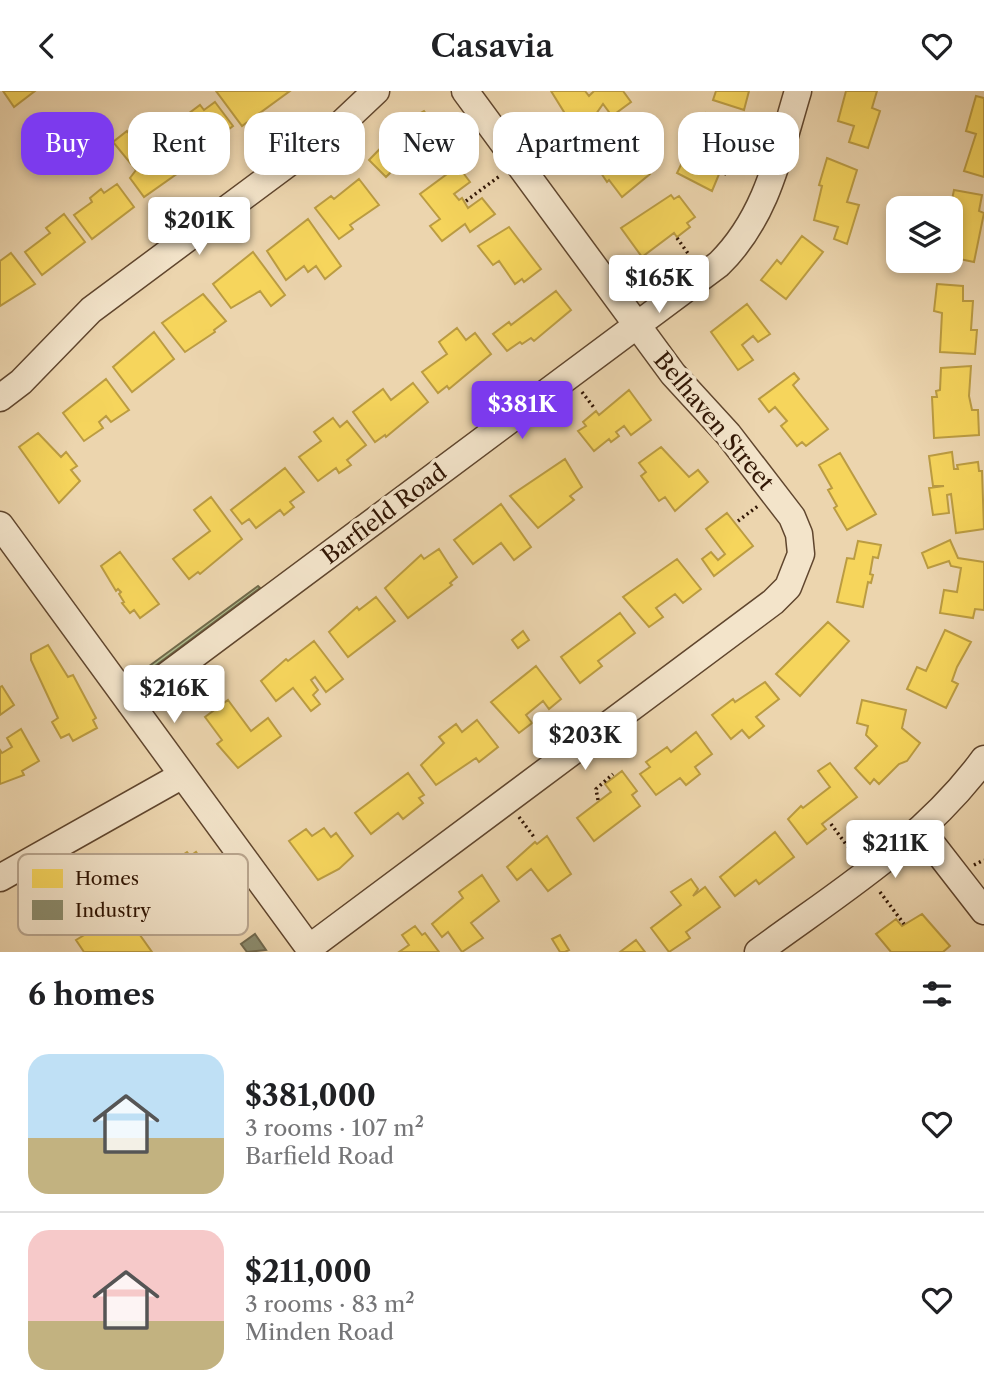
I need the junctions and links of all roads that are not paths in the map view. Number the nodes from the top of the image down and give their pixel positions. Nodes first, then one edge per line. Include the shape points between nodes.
1 (376, 91) edge
2 (465, 91) edge
3 (798, 91) edge
4 (637, 325) junction
5 (0, 398) edge
6 (0, 525) edge
7 (130, 703) junction
8 (984, 759) edge
9 (181, 776) junction
10 (921, 830) junction
11 (43, 854) edge
12 (239, 854) edge
13 (248, 866) edge
14 (18, 868) edge
15 (0, 878) edge
16 (984, 911) edge
17 (310, 950) edge
18 (758, 952) edge

1 - 5 street via 341,124 91,310
2 - 4 street, Belhaven Street
3 - 4 street, Barfield Road via 765,198 742,239 719,264
4 - 7 street, Barfield Road
4 - 17 street, Belhaven Street via 796,525 801,554 788,587
6 - 7 street
7 - 9 street
8 - 10 street
9 - 11 street
9 - 12 street
10 - 16 street
10 - 18 street
13 - 17 street
14 - 15 street

